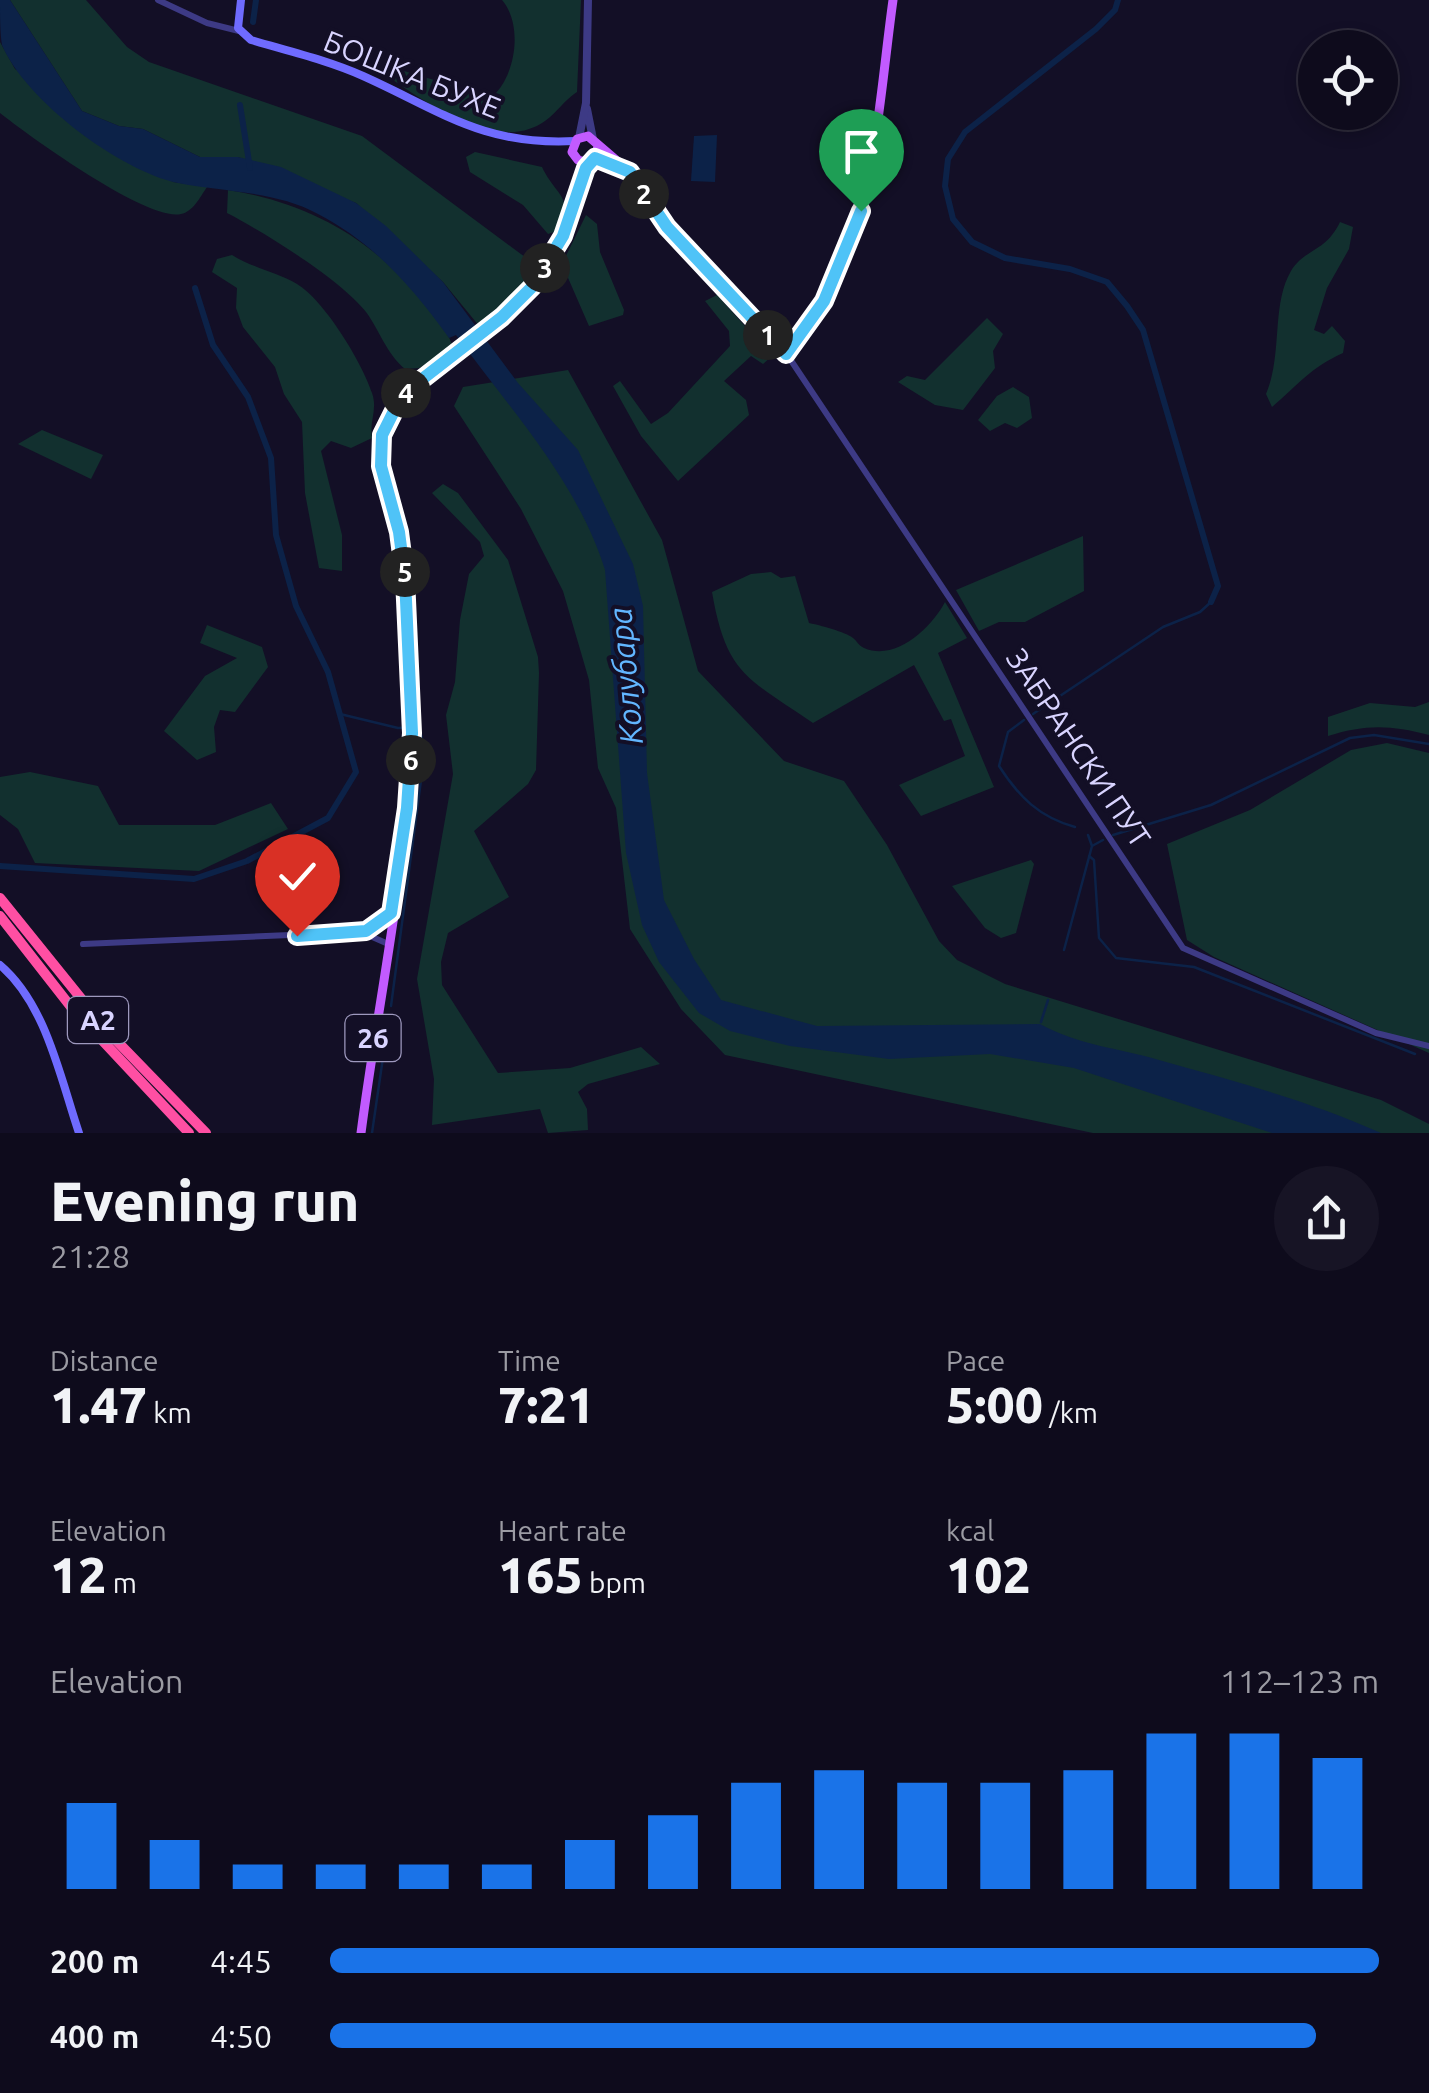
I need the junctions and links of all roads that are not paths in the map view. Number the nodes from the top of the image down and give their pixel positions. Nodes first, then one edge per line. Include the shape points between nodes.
1 (158, 0) edge
2 (241, 0) edge
3 (588, 0) edge
4 (893, 0) edge
5 (239, 31) junction
6 (586, 103) junction
7 (577, 139) junction
8 (545, 142) junction
9 (595, 142) junction
10 (574, 156) junction
11 (592, 160) junction
12 (623, 166) junction
13 (576, 200) junction
14 (786, 354) junction
15 (0, 898) edge
16 (391, 913) junction
17 (0, 916) edge
18 (361, 932) junction
19 (386, 943) junction
20 (83, 944) dead end
21 (0, 964) edge
22 (1429, 1046) edge
23 (79, 1133) edge
24 (189, 1133) edge
25 (206, 1133) edge
26 (361, 1133) edge

1 - 5 street
2 - 5 main road
3 - 6 street
4 - 14 main road via 856,228 824,301
5 - 8 main road, БОШКА БУХЕ via 359,74 467,127
6 - 7 street
6 - 9 street
7 - 8 main road, БОШКА БУХЕ
7 - 9 main road
7 - 10 main road, 26
8 - 10 main road, БОШКА БУХЕ
9 - 11 main road, 26
9 - 12 main road
10 - 11 main road
10 - 13 main road, 26
11 - 12 main road
11 - 13 main road, 26
12 - 14 main road via 667,227
13 - 16 main road, 26 via 546,266 502,317 421,379 392,414 380,449 403,555 412,728
14 - 22 street, ЗАБРАНСКИ ПУТ via 1184,948 1376,1033
15 - 25 highway, A2 via 109,1032
16 - 18 street
16 - 19 main road, 26
17 - 24 highway, A2 via 71,1007
18 - 19 street
18 - 20 street
19 - 26 main road, 26
21 - 23 main road via 35,1011

